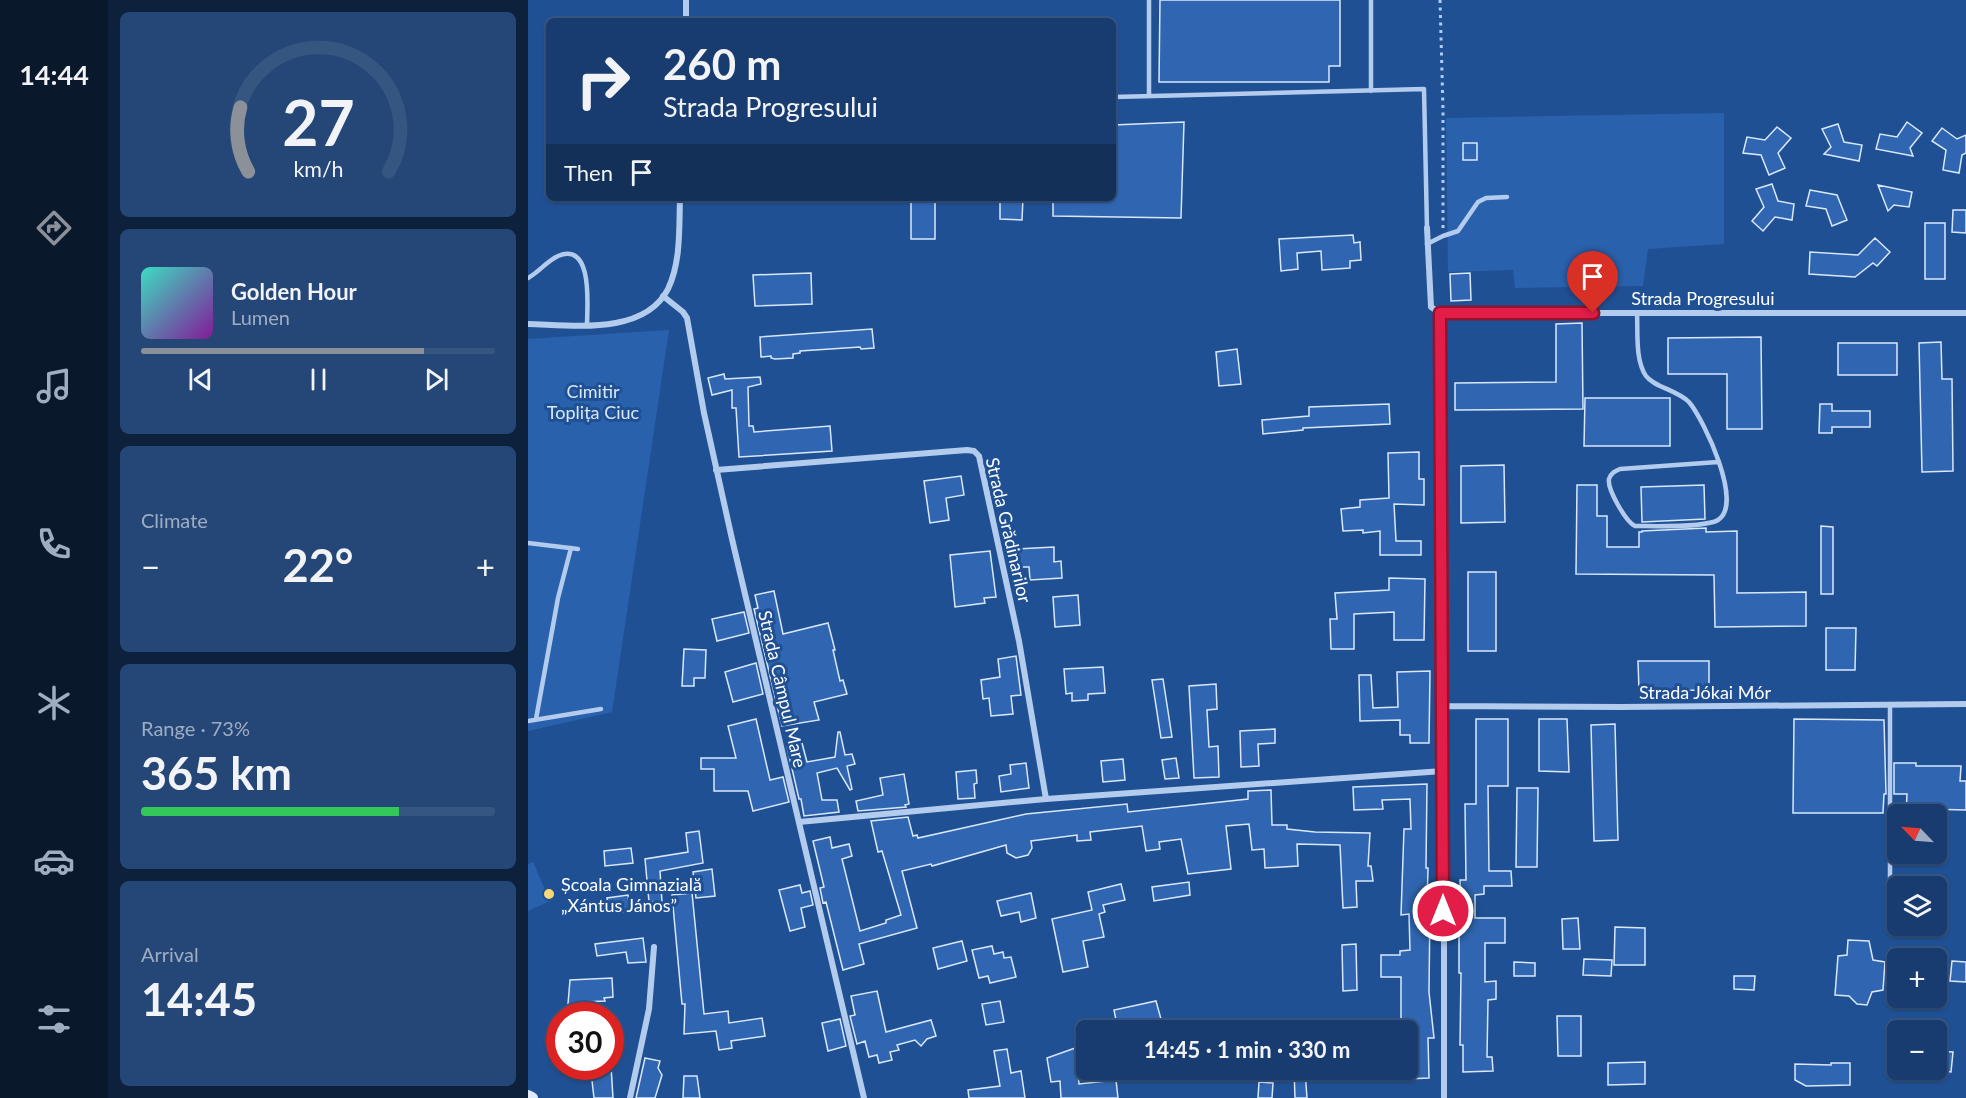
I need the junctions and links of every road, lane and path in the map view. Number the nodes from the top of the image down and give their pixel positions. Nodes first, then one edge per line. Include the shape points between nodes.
1 (686, 0) edge
2 (1149, 0) edge
3 (1371, 0) edge
4 (1440, 0) edge
5 (686, 18) edge
6 (1371, 91) junction
7 (1149, 96) junction
8 (1116, 97) edge
9 (1507, 197) dead end
10 (680, 201) edge
11 (1427, 228) joint
12 (1443, 236) junction
13 (1427, 244) junction
14 (528, 278) edge
15 (663, 296) junction
16 (1440, 313) junction
17 (1637, 313) junction
18 (1966, 313) edge
19 (528, 324) edge
20 (587, 325) junction
21 (1718, 462) junction
22 (716, 470) junction
23 (528, 543) edge
24 (571, 548) junction
25 (578, 549) dead end
26 (1966, 704) edge
27 (1890, 705) junction
28 (1444, 706) junction
29 (601, 709) dead end
30 (536, 719) junction
31 (528, 721) edge
32 (1443, 771) junction
33 (1046, 799) junction
34 (799, 822) junction
35 (1890, 876) edge
36 (654, 947) dead end
37 (630, 1098) edge
38 (864, 1098) edge
39 (1444, 1098) edge

1 - 5 street
2 - 7 lane
3 - 6 lane
4 - 12 path
6 - 7 lane
6 - 11 lane via 1424,89
7 - 8 lane
9 - 12 lane via 1482,200 1461,229
10 - 15 street via 676,263
11 - 13 street
12 - 13 lane
13 - 16 street via 1431,307
14 - 20 lane via 561,255 580,260 587,280
15 - 20 street via 630,319 616,324
15 - 22 street, Strada Câmpul Mare via 687,318
16 - 17 street, Strada Progresului
16 - 28 street
17 - 18 street, Strada Progresului
17 - 21 lane via 1639,356 1645,375 1690,404
19 - 20 street
21 - 21 lane via 1726,486 1726,511 1709,524 1635,526 1625,518 1609,485 1613,472 1620,469
22 - 33 street, Strada Grădinarilor via 967,450 979,456 1019,641
22 - 34 street, Strada Câmpul Mare
23 - 24 lane
24 - 25 lane
24 - 30 lane
26 - 27 street, Strada Jókai Mór
27 - 28 street, Strada Jókai Mór
27 - 35 lane
28 - 32 street
29 - 30 lane
30 - 31 lane
32 - 33 street
32 - 39 street
33 - 34 street
34 - 38 street, Strada Câmpul Mare
36 - 37 street via 649,1009

